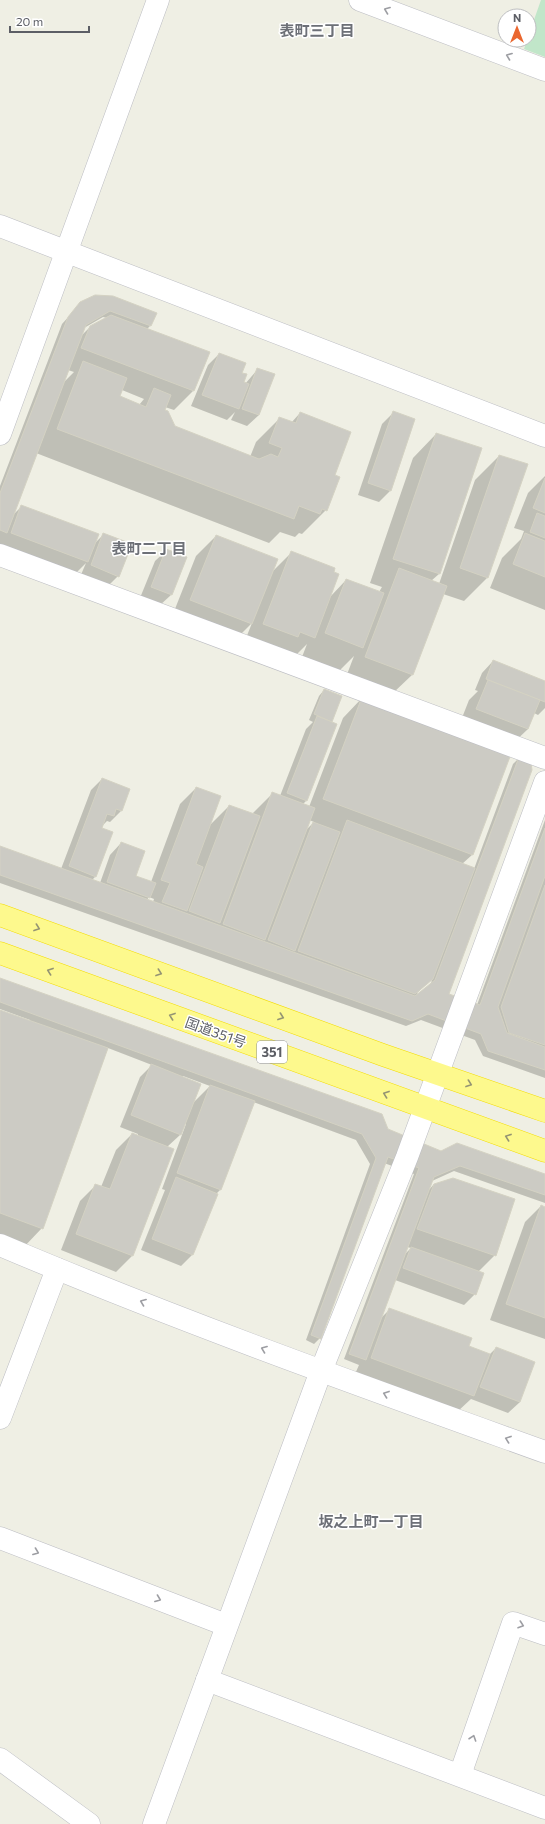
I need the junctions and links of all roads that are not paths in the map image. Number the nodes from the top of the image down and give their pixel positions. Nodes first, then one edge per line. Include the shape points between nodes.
1 (158, 0) edge
2 (360, 0) edge
3 (545, 70) edge
4 (0, 226) edge
5 (66, 250) junction
6 (0, 434) edge
7 (545, 436) edge
8 (0, 555) edge
9 (545, 758) edge
10 (545, 782) edge
11 (0, 915) edge
12 (0, 953) edge
13 (438, 1073) junction
14 (425, 1108) junction
15 (545, 1111) edge
16 (545, 1150) edge
17 (0, 1245) edge
18 (58, 1269) junction
19 (320, 1371) junction
20 (0, 1418) edge
21 (545, 1452) edge
22 (0, 1538) edge
23 (226, 1625) junction
24 (545, 1634) edge
25 (207, 1680) junction
26 (0, 1759) edge
27 (460, 1775) junction
28 (545, 1808) edge
29 (90, 1824) edge
30 (154, 1824) edge

1 - 5 street
3 -> 2 street
4 - 5 street
5 - 6 street
5 - 7 street
8 - 9 street
10 - 13 street
11 -> 13 highway, 351
14 -> 12 highway, 国道351号 / 351
13 - 14 street
13 -> 15 highway, 351
16 -> 14 highway, 国道351号 / 351
14 - 19 street
17 - 18 street
19 -> 18 street
18 - 20 street
21 -> 19 street
19 - 23 street
22 -> 23 street
23 - 25 street
27 -> 24 street via 513,1623
25 - 27 street
25 - 30 street
26 - 29 street
27 - 28 street

